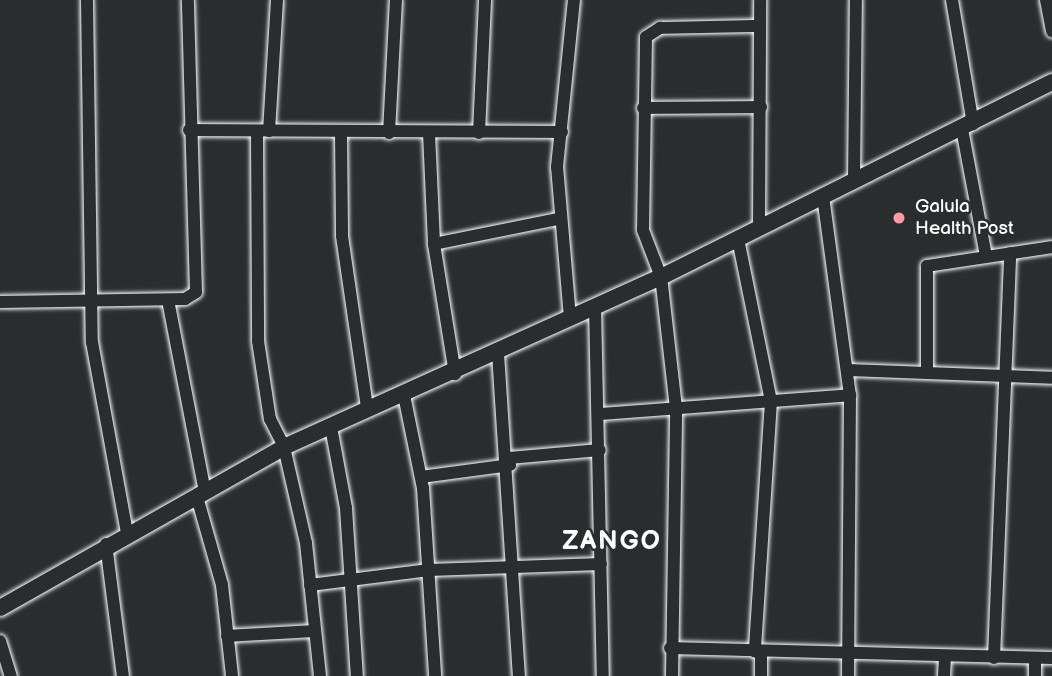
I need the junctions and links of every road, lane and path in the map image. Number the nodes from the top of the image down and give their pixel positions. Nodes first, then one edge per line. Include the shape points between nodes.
1 (87, 0) edge
2 (188, 0) edge
3 (277, 0) edge
4 (396, 0) edge
5 (485, 0) edge
6 (574, 0) edge
7 (760, 0) edge
8 (856, 0) edge
9 (952, 0) edge
10 (1046, 0) edge
11 (760, 26) junction
12 (1052, 32) edge
13 (1052, 82) edge
14 (761, 107) junction
15 (643, 108) junction
16 (967, 126) junction
17 (189, 130) junction
18 (263, 131) junction
19 (562, 132) junction
20 (389, 133) junction
21 (429, 133) junction
22 (479, 133) junction
23 (341, 134) junction
24 (854, 181) junction
25 (822, 197) junction
26 (558, 219) junction
27 (759, 228) junction
28 (738, 239) junction
29 (434, 244) junction
30 (1052, 247) edge
31 (1010, 253) junction
32 (986, 256) junction
33 (661, 277) junction
34 (90, 300) junction
35 (167, 300) junction
36 (0, 302) edge
37 (595, 306) junction
38 (570, 318) junction
39 (498, 353) junction
40 (848, 370) junction
41 (927, 373) junction
42 (455, 374) junction
43 (1010, 376) junction
44 (1052, 378) edge
45 (850, 395) junction
46 (404, 396) junction
47 (771, 401) junction
48 (367, 408) junction
49 (676, 408) junction
50 (600, 414) junction
51 (331, 427) junction
52 (284, 447) junction
53 (600, 450) junction
54 (509, 461) junction
55 (421, 477) junction
56 (201, 495) junction
57 (127, 533) junction
58 (106, 544) junction
59 (601, 564) junction
60 (512, 566) junction
61 (429, 570) junction
62 (350, 581) junction
63 (310, 585) junction
64 (0, 608) edge
65 (313, 631) junction
66 (227, 636) junction
67 (0, 642) edge
68 (670, 648) junction
69 (758, 652) junction
70 (848, 655) junction
71 (945, 658) junction
72 (995, 658) junction
73 (1035, 658) junction
74 (1052, 658) edge
75 (11, 676) edge
76 (123, 676) edge
77 (232, 676) edge
78 (320, 676) edge
79 (356, 676) edge
80 (435, 676) edge
81 (519, 676) edge
82 (603, 676) edge
83 (672, 676) edge
84 (761, 676) edge
85 (848, 676) edge
86 (944, 676) edge
87 (1035, 676) edge

1 - 34 street
2 - 17 street
3 - 18 street
4 - 20 street
5 - 22 street
6 - 19 street
7 - 11 street
8 - 24 street
9 - 16 street
10 - 12 street
11 - 14 street
11 - 15 street via 650,29
13 - 16 street
14 - 15 street
14 - 27 street
15 - 33 street via 643,230
16 - 24 street
16 - 32 street
17 - 18 street
17 - 35 street via 197,286 192,298
18 - 23 street
18 - 52 street via 258,341 270,419
19 - 22 street
19 - 26 street
20 - 21 street
20 - 23 street
21 - 22 street
21 - 29 street
23 - 48 street via 342,236
24 - 25 street
25 - 27 street
25 - 40 street
26 - 29 street
26 - 38 street
27 - 28 street
28 - 33 street
28 - 47 street
29 - 42 street
30 - 31 street
31 - 32 street
31 - 43 street
32 - 41 street via 927,266
33 - 37 street
33 - 49 street
34 - 35 street
34 - 36 street
34 - 57 street via 106,435
35 - 56 street
37 - 38 street
37 - 50 street
38 - 39 street
39 - 42 street
39 - 54 street
40 - 41 street
40 - 45 street
41 - 43 street
42 - 46 street
43 - 44 street
43 - 72 street
45 - 47 street
45 - 70 street
46 - 48 street
46 - 55 street
47 - 49 street
47 - 69 street
48 - 51 street
49 - 50 street
49 - 68 street
50 - 53 street
51 - 52 street
51 - 62 street
52 - 56 street
52 - 63 street
53 - 54 street
53 - 59 street
54 - 55 street
54 - 60 street
55 - 61 street
56 - 57 street
56 - 66 street via 222,585
57 - 58 street
58 - 64 street
58 - 76 street
59 - 60 street
59 - 82 street
60 - 61 street
60 - 81 street
61 - 62 street
61 - 80 street
62 - 63 street
62 - 79 street
63 - 65 street
65 - 66 street
65 - 78 street
66 - 77 street
67 - 75 street
68 - 69 street
68 - 83 street
69 - 70 street
69 - 84 street
70 - 71 street
70 - 85 street
71 - 72 street
71 - 86 street
72 - 73 street
73 - 74 street
73 - 87 street

